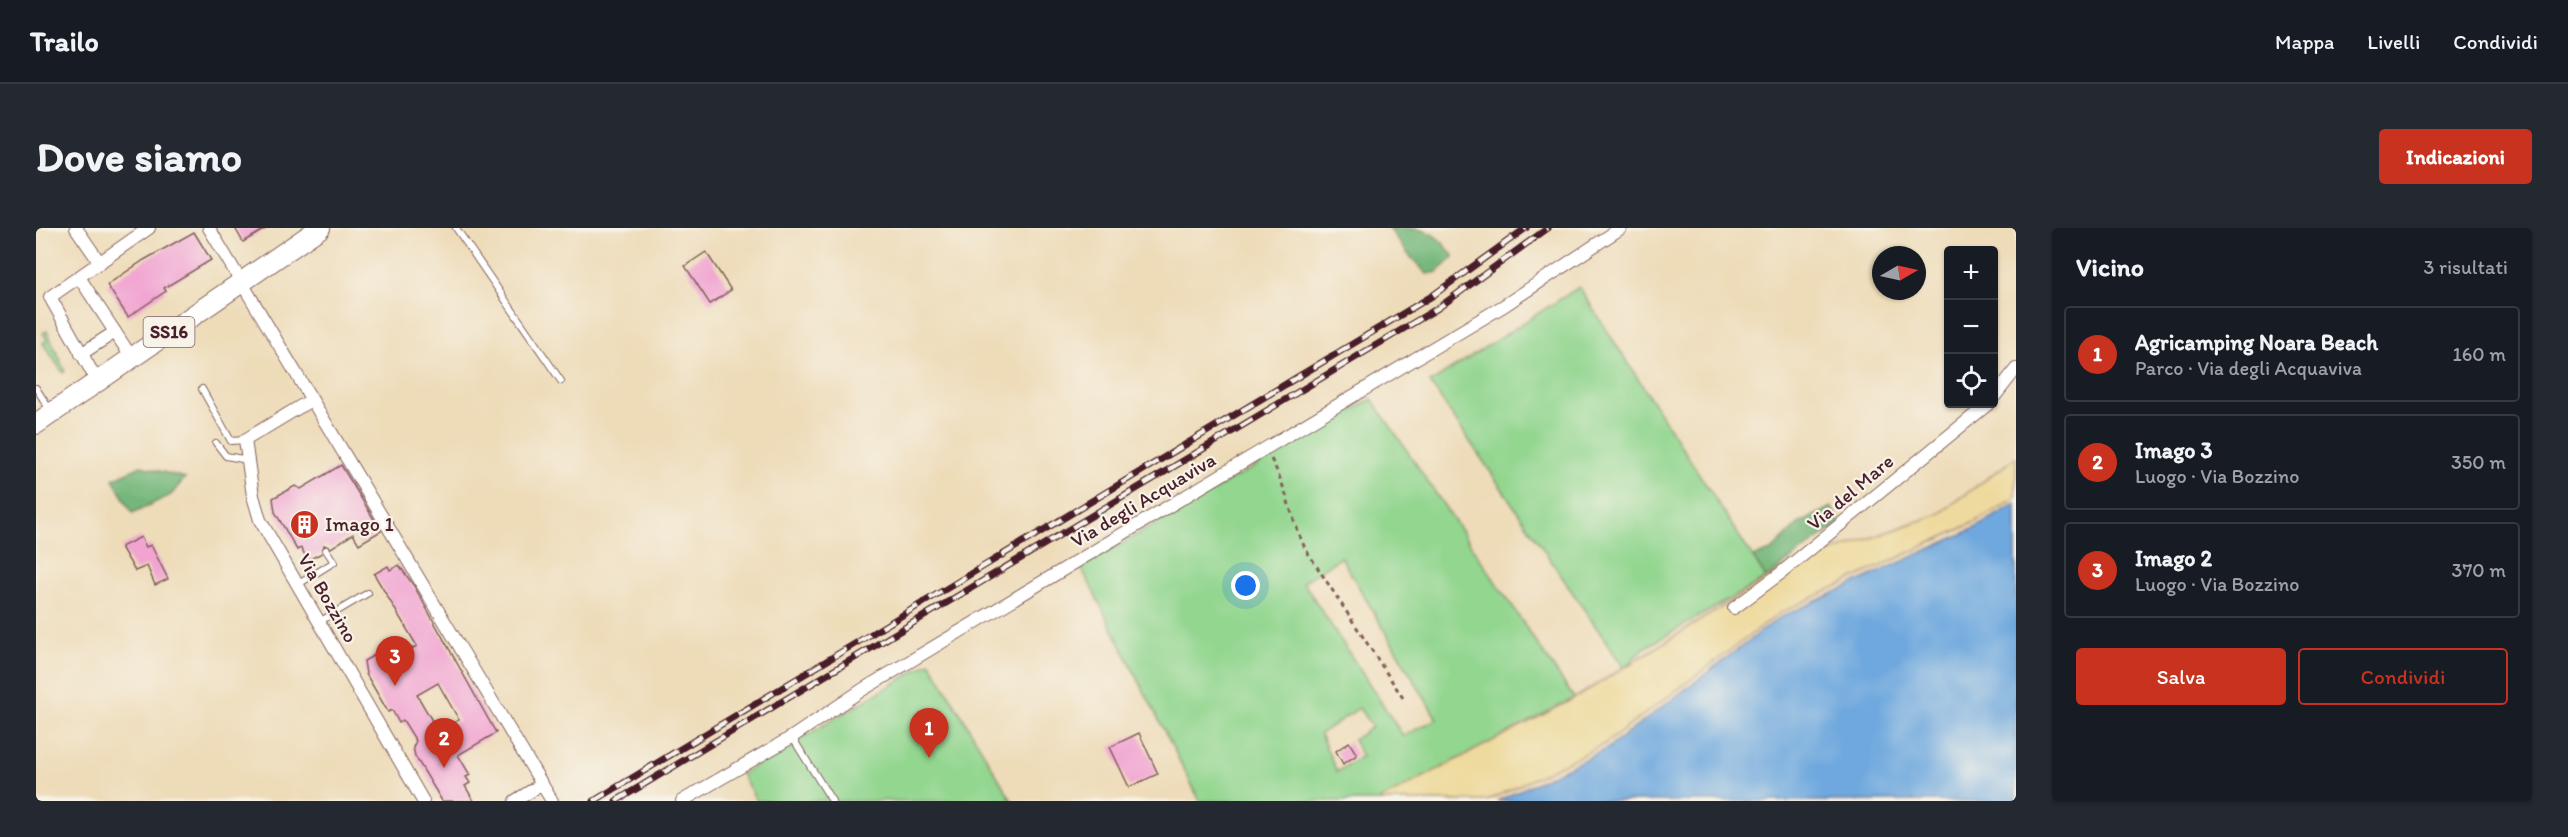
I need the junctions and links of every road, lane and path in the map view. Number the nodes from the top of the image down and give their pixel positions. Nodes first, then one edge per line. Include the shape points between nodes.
1 (76, 228) edge
2 (149, 228) edge
3 (209, 228) edge
4 (320, 228) edge
5 (456, 228) edge
6 (1622, 228) edge
7 (100, 263) junction
8 (79, 277) junction
9 (241, 283) junction
10 (115, 332) junction
11 (81, 354) junction
12 (132, 358) junction
13 (2016, 369) edge
14 (97, 381) junction
15 (561, 381) dead end
16 (36, 388) edge
17 (202, 389) dead end
18 (1998, 392) edge
19 (310, 400) junction
20 (1983, 408) edge
21 (44, 418) edge
22 (245, 440) junction
23 (216, 443) dead end
24 (1266, 449) junction
25 (248, 460) junction
26 (326, 550) dead end
27 (297, 585) junction
28 (368, 593) dead end
29 (1734, 608) dead end
30 (319, 622) junction
31 (1403, 698) dead end
32 (792, 737) junction
33 (542, 784) junction
34 (423, 801) edge
35 (515, 801) edge
36 (552, 801) edge
37 (682, 801) edge
38 (832, 801) edge

1 - 7 street
2 - 7 street
3 - 9 street
4 - 9 main road, SS16
5 - 15 lane
6 - 24 street, Via degli Acquaviva via 1505,305
7 - 8 street
8 - 10 street
8 - 11 street via 50,297
9 - 12 main road, SS16
9 - 19 street
10 - 11 street
10 - 12 street
11 - 14 street
12 - 14 main road, SS16
13 - 18 street
14 - 21 main road, SS16
16 - 21 lane
17 - 22 lane via 231,441
19 - 22 street
19 - 33 street
20 - 29 street, Via del Mare
22 - 25 street, Via Bozzino
23 - 25 lane via 226,456
24 - 31 path via 1286,488 1295,526 1306,550
24 - 32 street, Via degli Acquaviva via 862,690
25 - 27 street, Via Bozzino via 260,520
26 - 27 lane via 334,562
27 - 30 street, Via Bozzino
28 - 30 lane
30 - 34 street, Via Bozzino
32 - 37 street, Via degli Acquaviva
32 - 38 lane
33 - 35 street
33 - 36 street

